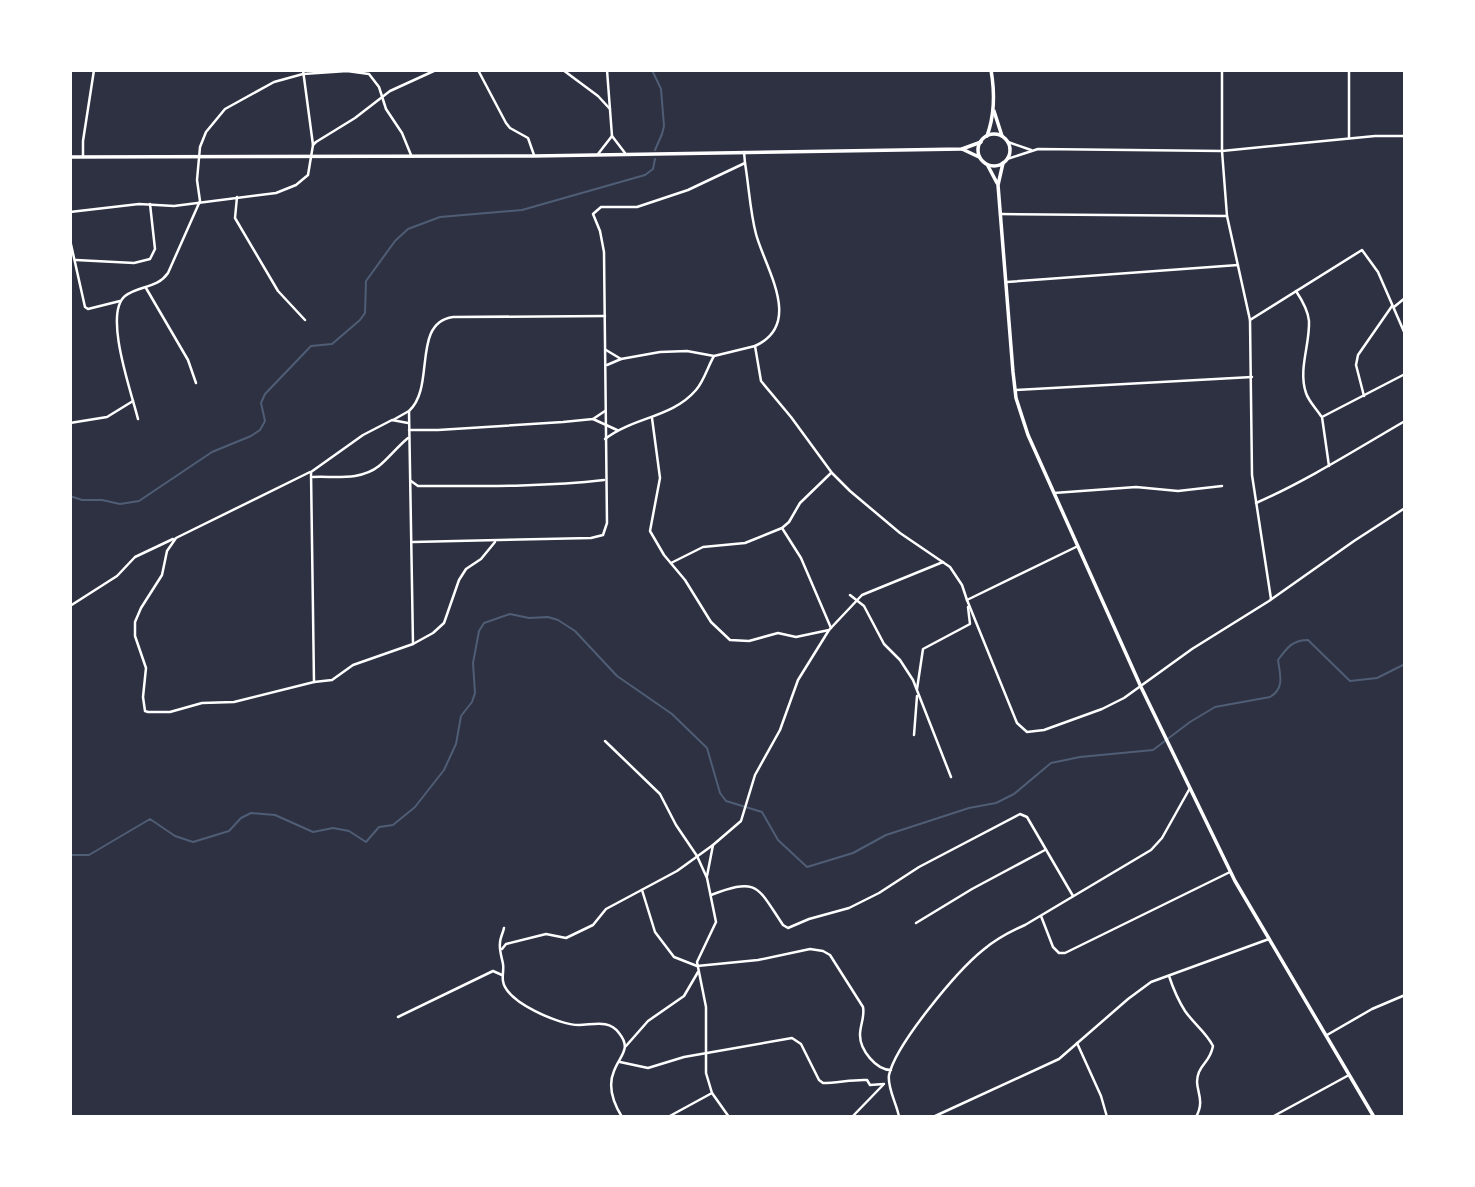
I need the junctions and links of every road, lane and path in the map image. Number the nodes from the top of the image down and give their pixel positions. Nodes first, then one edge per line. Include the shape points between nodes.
1 (94, 70) edge
2 (436, 70) edge
3 (478, 70) edge
4 (564, 70) edge
5 (607, 70) edge
6 (991, 70) edge
7 (1222, 70) edge
8 (1349, 70) edge
9 (303, 72) edge
10 (381, 98) junction
11 (610, 109) junction
12 (993, 109) junction
13 (612, 136) junction
14 (987, 136) junction
15 (1002, 136) junction
16 (1405, 136) edge
17 (1349, 138) junction
18 (981, 142) junction
19 (1008, 142) junction
20 (313, 145) junction
21 (962, 149) junction
22 (1031, 150) junction
23 (1222, 151) junction
24 (744, 152) junction
25 (625, 153) junction
26 (598, 154) junction
27 (411, 155) junction
28 (534, 156) junction
29 (70, 157) edge
30 (83, 157) junction
31 (313, 157) junction
32 (199, 158) junction
33 (981, 158) junction
34 (1005, 161) junction
35 (745, 163) junction
36 (986, 164) junction
37 (998, 186) junction
38 (237, 197) junction
39 (200, 201) junction
40 (150, 204) junction
41 (70, 212) edge
42 (1000, 214) junction
43 (1227, 216) junction
44 (70, 240) edge
45 (76, 260) junction
46 (1238, 265) junction
47 (1007, 282) junction
48 (146, 288) junction
49 (1296, 291) junction
50 (1405, 298) edge
51 (121, 300) junction
52 (1393, 306) junction
53 (605, 316) junction
54 (305, 320) dead end
55 (1250, 320) junction
56 (1405, 334) edge
57 (755, 346) junction
58 (606, 350) junction
59 (714, 356) junction
60 (621, 359) junction
61 (606, 366) junction
62 (1405, 374) edge
63 (1252, 377) junction
64 (196, 383) dead end
65 (1015, 390) junction
66 (1364, 396) junction
67 (133, 401) junction
68 (409, 411) junction
69 (605, 411) junction
70 (1322, 417) junction
71 (138, 418) dead end
72 (652, 418) junction
73 (593, 419) junction
74 (392, 420) junction
75 (1405, 421) edge
76 (70, 423) edge
77 (408, 423) junction
78 (604, 426) junction
79 (409, 429) junction
80 (617, 430) junction
81 (409, 437) junction
82 (605, 439) junction
83 (1329, 468) junction
84 (311, 472) junction
85 (832, 472) junction
86 (313, 477) junction
87 (604, 480) junction
88 (411, 481) junction
89 (418, 486) junction
90 (1222, 486) dead end
91 (411, 493) junction
92 (1054, 493) junction
93 (1256, 503) junction
94 (1405, 508) edge
95 (782, 528) junction
96 (176, 538) junction
97 (496, 541) junction
98 (412, 542) junction
99 (1078, 546) junction
100 (943, 562) junction
101 (671, 563) junction
102 (850, 595) dead end
103 (1271, 598) junction
104 (856, 599) junction
105 (967, 600) junction
106 (70, 606) edge
107 (830, 629) junction
108 (413, 644) junction
109 (314, 682) junction
110 (1141, 687) junction
111 (917, 694) junction
112 (914, 735) dead end
113 (605, 741) dead end
114 (951, 777) dead end
115 (1190, 788) junction
116 (713, 845) junction
117 (1045, 850) junction
118 (697, 856) junction
119 (1231, 872) junction
120 (707, 878) junction
121 (642, 890) junction
122 (711, 895) junction
123 (1073, 896) junction
124 (1041, 916) junction
125 (916, 923) dead end
126 (504, 928) dead end
127 (1269, 939) junction
128 (501, 953) junction
129 (697, 966) junction
130 (698, 972) junction
131 (503, 975) junction
132 (1169, 975) junction
133 (1405, 995) edge
134 (398, 1017) dead end
135 (1327, 1036) junction
136 (1077, 1043) junction
137 (626, 1046) junction
138 (706, 1053) junction
139 (620, 1062) junction
140 (891, 1070) junction
141 (1350, 1074) junction
142 (889, 1082) junction
143 (884, 1084) junction
144 (712, 1093) junction
145 (622, 1117) edge
146 (668, 1117) edge
147 (729, 1117) edge
148 (852, 1117) edge
149 (899, 1117) edge
150 (933, 1117) edge
151 (1107, 1117) edge
152 (1196, 1117) edge
153 (1272, 1117) edge
154 (1374, 1117) edge

1 - 30 street
2 - 10 street
3 - 28 street via 506,123 528,138
4 - 11 street
5 - 11 street
6 - 12 main road
7 - 23 street
8 - 17 street
9 - 10 street via 364,72 376,81
9 - 20 street
9 - 32 street via 225,109 206,132
10 - 20 street
10 - 27 street
11 - 13 street
12 - 14 main road
12 - 15 main road
13 - 25 street
13 - 26 street
14 - 15 main road
14 - 18 main road
15 - 19 main road
16 - 17 street
17 - 23 street
18 - 21 main road
18 - 33 main road
19 - 22 street
19 - 34 main road
20 - 31 street
21 - 24 main road
21 - 33 main road
22 - 23 street
22 - 34 street
23 - 43 street
24 - 25 main road
24 - 35 street
25 - 26 main road
26 - 28 main road
27 - 28 main road
27 - 31 main road
29 - 30 main road
30 - 32 main road
31 - 32 main road
31 - 38 street via 308,175 296,185 276,193
32 - 39 street
33 - 36 main road
34 - 36 main road
34 - 37 main road
35 - 53 street via 637,207 595,211 604,252
35 - 57 street via 756,234 778,299 775,327
36 - 37 main road
37 - 42 main road
38 - 39 street
38 - 54 street via 234,218 278,290
39 - 40 street
39 - 48 street via 168,273
40 - 41 street
40 - 45 street via 155,249 150,260
42 - 43 street
42 - 47 main road
43 - 46 street
44 - 45 street
45 - 51 street via 86,308
46 - 47 street
46 - 55 street
47 - 65 main road
48 - 51 street
48 - 64 street via 188,360
49 - 52 street via 1362,250
49 - 55 street
49 - 70 street via 1309,321 1304,388
50 - 52 street
51 - 67 street via 117,318 120,350
52 - 56 street
52 - 66 street via 1358,355
53 - 58 street
53 - 68 street via 453,317 441,321 428,336 418,399
55 - 63 street
57 - 59 street
57 - 85 street via 761,382
58 - 60 street
58 - 61 street
59 - 60 street via 687,351
59 - 72 street via 697,389
60 - 61 street
61 - 69 street
62 - 66 street
63 - 65 street
63 - 93 street
65 - 92 main road via 1028,435
66 - 70 street
67 - 71 street
67 - 76 street via 107,418
68 - 74 street
68 - 77 street
69 - 73 street
69 - 78 street
70 - 83 street
72 - 80 street
72 - 101 street via 660,478 650,531
73 - 78 street
73 - 79 street
74 - 77 street
74 - 84 street
75 - 83 street
77 - 79 street
78 - 80 street
78 - 82 street
79 - 81 street
80 - 82 street
81 - 86 street via 380,465 361,475
81 - 88 street
82 - 87 street
83 - 93 street
84 - 86 street
84 - 96 street
85 - 95 street
85 - 100 street via 900,533
86 - 109 street
87 - 89 street
87 - 97 street via 607,523 603,535
88 - 89 street
88 - 91 street
89 - 91 street
90 - 92 street
91 - 98 street
92 - 99 main road
93 - 103 street
94 - 103 street
95 - 101 street via 745,543 703,547
95 - 107 street via 801,558
96 - 106 street via 135,557 117,576
96 - 109 street via 167,551 162,575 135,622 146,668 145,711 170,712 202,703 234,702
97 - 98 street
97 - 108 street via 459,580 444,623
98 - 108 street
99 - 105 street
99 - 110 main road
100 - 104 street
100 - 105 street via 956,574
101 - 107 street via 716,629 730,640 749,641 778,633 796,637
102 - 104 street
103 - 110 street
104 - 107 street
104 - 111 street via 884,644 901,660
105 - 110 street via 1017,723 1027,732 1067,723
105 - 111 street via 971,624 923,649
107 - 116 street via 798,680 780,730 755,775 743,817
108 - 109 street via 353,665 332,680
110 - 115 main road
111 - 112 street
111 - 114 street
113 - 118 street via 660,794
115 - 119 main road
115 - 123 street via 1158,844
116 - 118 street
116 - 120 street
117 - 122 street via 1027,817 1015,816 859,903 788,928 753,888 737,885
117 - 123 street
117 - 125 street
118 - 120 street
118 - 121 street
119 - 124 street via 1065,953 1053,947
119 - 127 main road
120 - 122 street
121 - 128 street via 566,938 546,934 506,944
121 - 129 street via 655,932 674,957
122 - 129 street via 716,922
123 - 124 street
124 - 140 street via 1006,934 971,961 918,1023
126 - 128 street
127 - 132 street
127 - 135 main road
128 - 131 street
129 - 130 street
129 - 140 street via 810,949 823,951 863,1007 863,1047 876,1065
130 - 137 street via 684,996 648,1020
130 - 138 street via 706,1007
131 - 134 street via 489,973
131 - 137 street via 505,987 535,1012 568,1024 611,1026
132 - 136 street via 1151,982
132 - 152 street via 1186,1013 1213,1046 1210,1059 1199,1071 1202,1103
133 - 135 street
135 - 141 main road
136 - 150 street via 1059,1059
136 - 151 street
137 - 139 street
138 - 139 street via 648,1068
138 - 143 street via 792,1038 801,1044 823,1083 867,1080 870,1085
138 - 144 street
139 - 145 street via 614,1072 612,1100
140 - 142 street
141 - 153 street
141 - 154 main road
142 - 143 street
142 - 149 street
143 - 148 street
144 - 146 street
144 - 147 street

